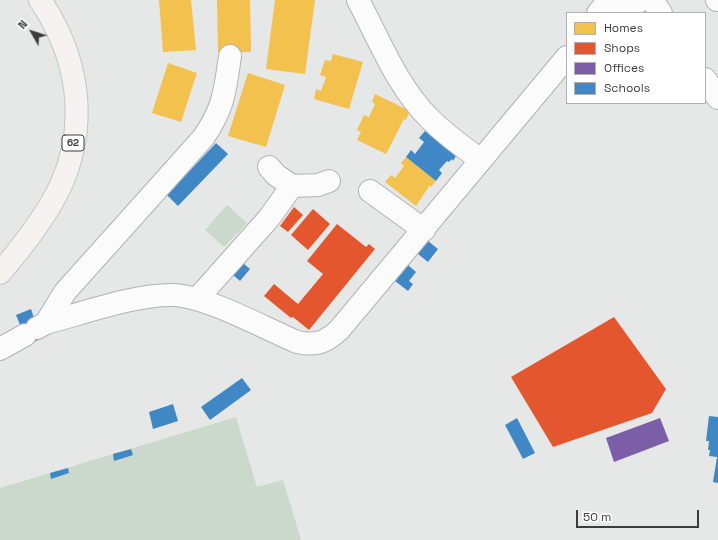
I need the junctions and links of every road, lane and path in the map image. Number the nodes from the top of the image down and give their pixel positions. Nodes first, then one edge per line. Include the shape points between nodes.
1 (40, 0) edge
2 (358, 0) edge
3 (609, 0) edge
4 (641, 0) edge
5 (652, 0) edge
6 (599, 12) edge
7 (623, 12) edge
8 (660, 12) edge
9 (230, 56) dead end
10 (566, 59) edge
11 (706, 80) edge
12 (718, 98) edge
13 (481, 160) junction
14 (269, 167) dead end
15 (330, 181) dead end
16 (292, 186) junction
17 (370, 191) dead end
18 (424, 230) junction
19 (0, 273) edge
20 (198, 299) junction
21 (36, 329) junction
22 (0, 349) edge

1 - 19 main road, 62 via 53,19 66,47 77,104 76,131 70,161 60,186 43,215
2 - 13 street via 394,72 410,95 441,130
3 - 6 street
4 - 7 street
5 - 8 street
9 - 21 street via 224,96 213,124 65,292
10 - 13 street
11 - 12 street
13 - 18 street
14 - 16 street
15 - 16 street via 318,185
16 - 20 street via 269,218
17 - 18 street
18 - 20 street via 339,330 319,344 297,342
20 - 21 street via 175,295 148,297
21 - 22 street

